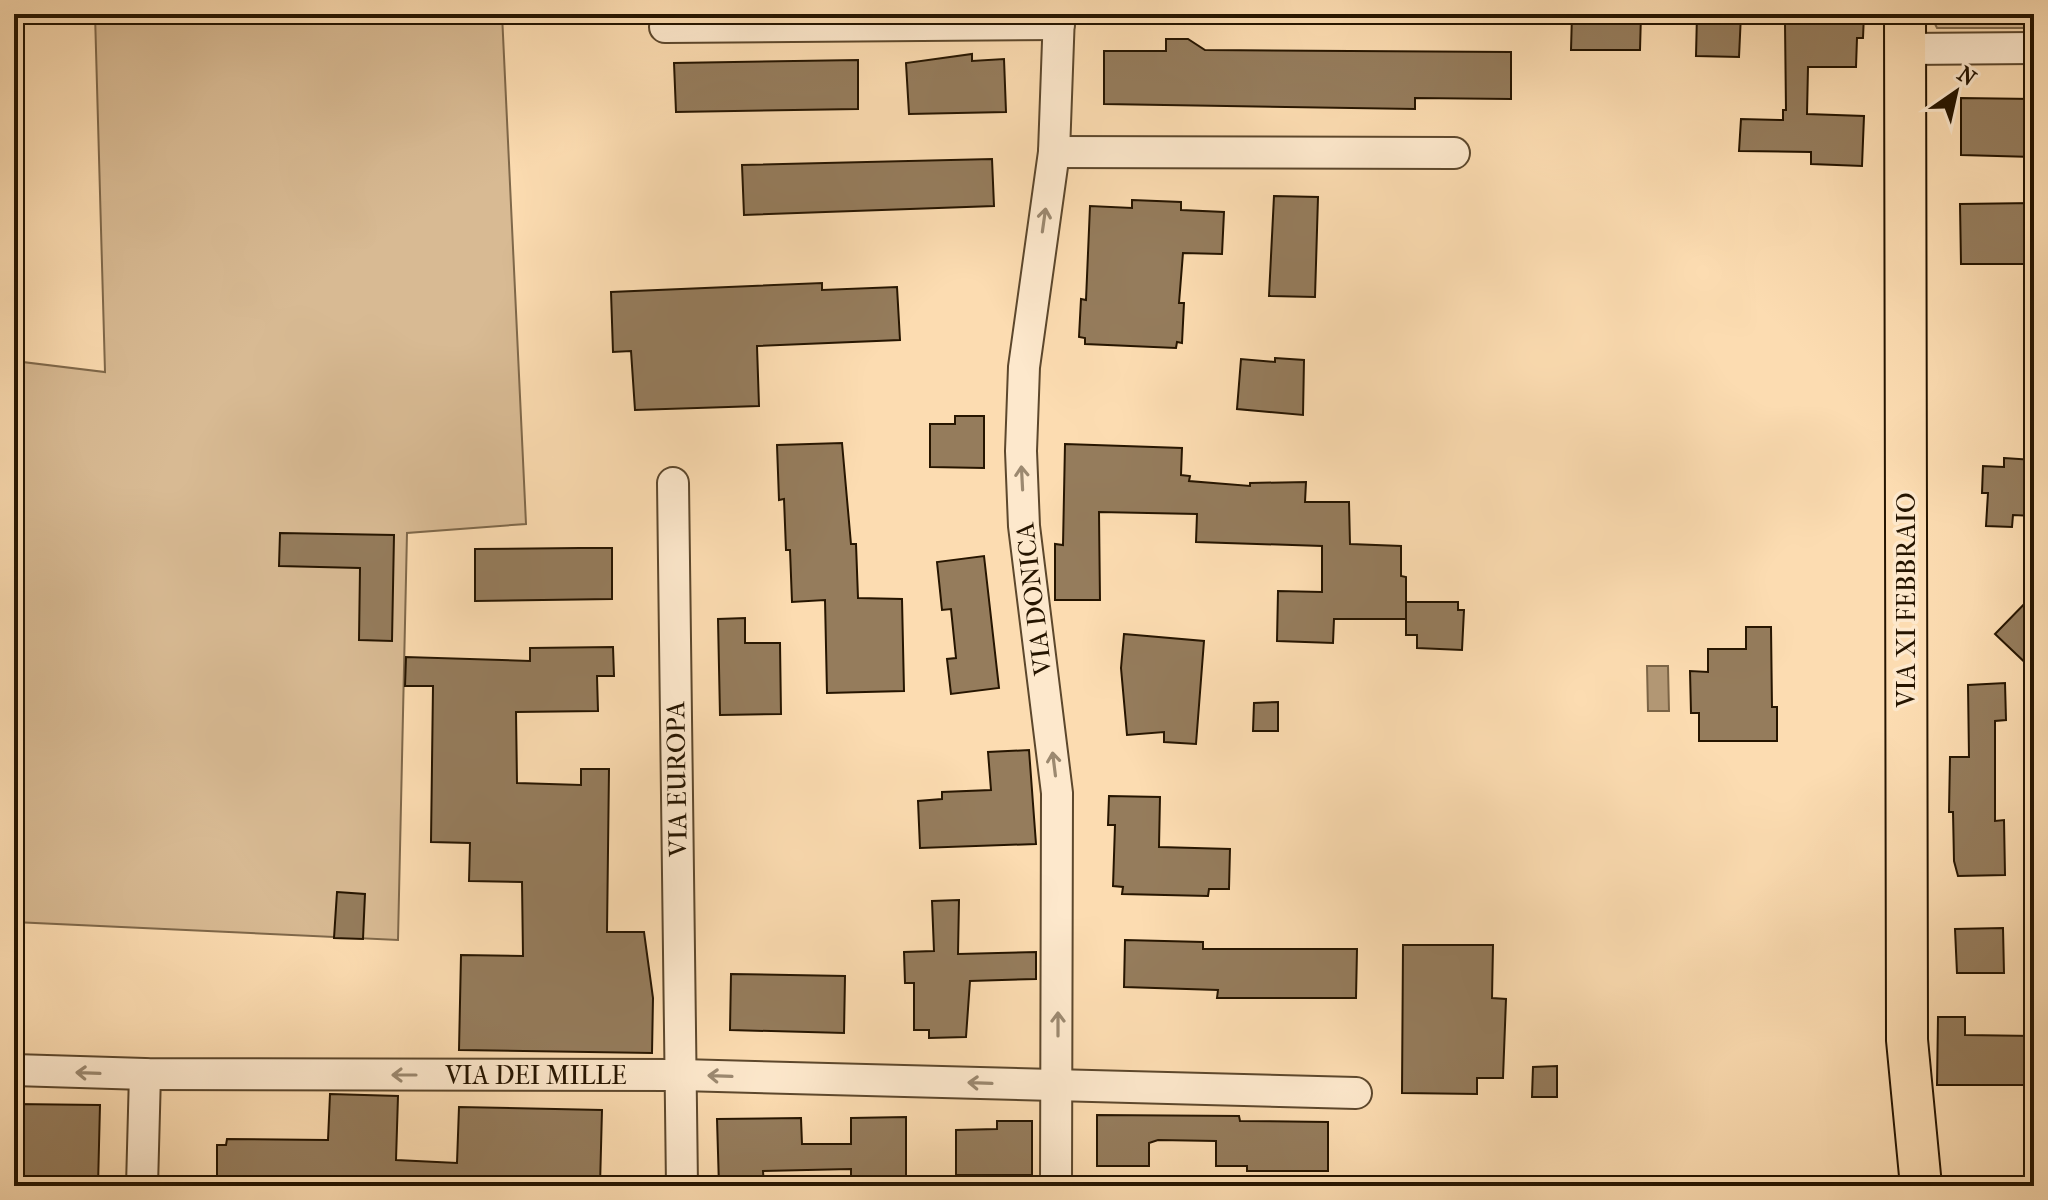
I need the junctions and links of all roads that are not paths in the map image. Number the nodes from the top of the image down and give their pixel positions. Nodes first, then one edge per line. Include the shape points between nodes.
1 (1059, 19) edge
2 (665, 27) dead end
3 (1905, 32) edge
4 (2034, 48) edge
5 (1054, 152) junction
6 (1454, 153) dead end
7 (673, 483) dead end
8 (14, 1070) edge
9 (145, 1074) junction
10 (681, 1075) junction
11 (1058, 1085) junction
12 (1356, 1093) dead end
13 (142, 1186) edge
14 (682, 1186) edge
15 (1056, 1186) edge
16 (1921, 1186) edge

1 - 2 street
1 - 5 street, VIA DONICA
3 - 4 street
3 - 16 main road, VIA XI FEBBRAIO via 1907,1040
5 - 6 street
11 -> 5 street, VIA DONICA via 1057,793 1024,526 1021,451 1024,367
7 - 10 street, VIA EUROPA
9 -> 8 street, VIA DEI MILLE
10 -> 9 street, VIA DEI MILLE
9 - 13 street
11 -> 10 street, VIA DEI MILLE
10 - 14 street, VIA EUROPA
11 - 12 street, VIA DEI MILLE
11 - 15 street, VIA DONICA

